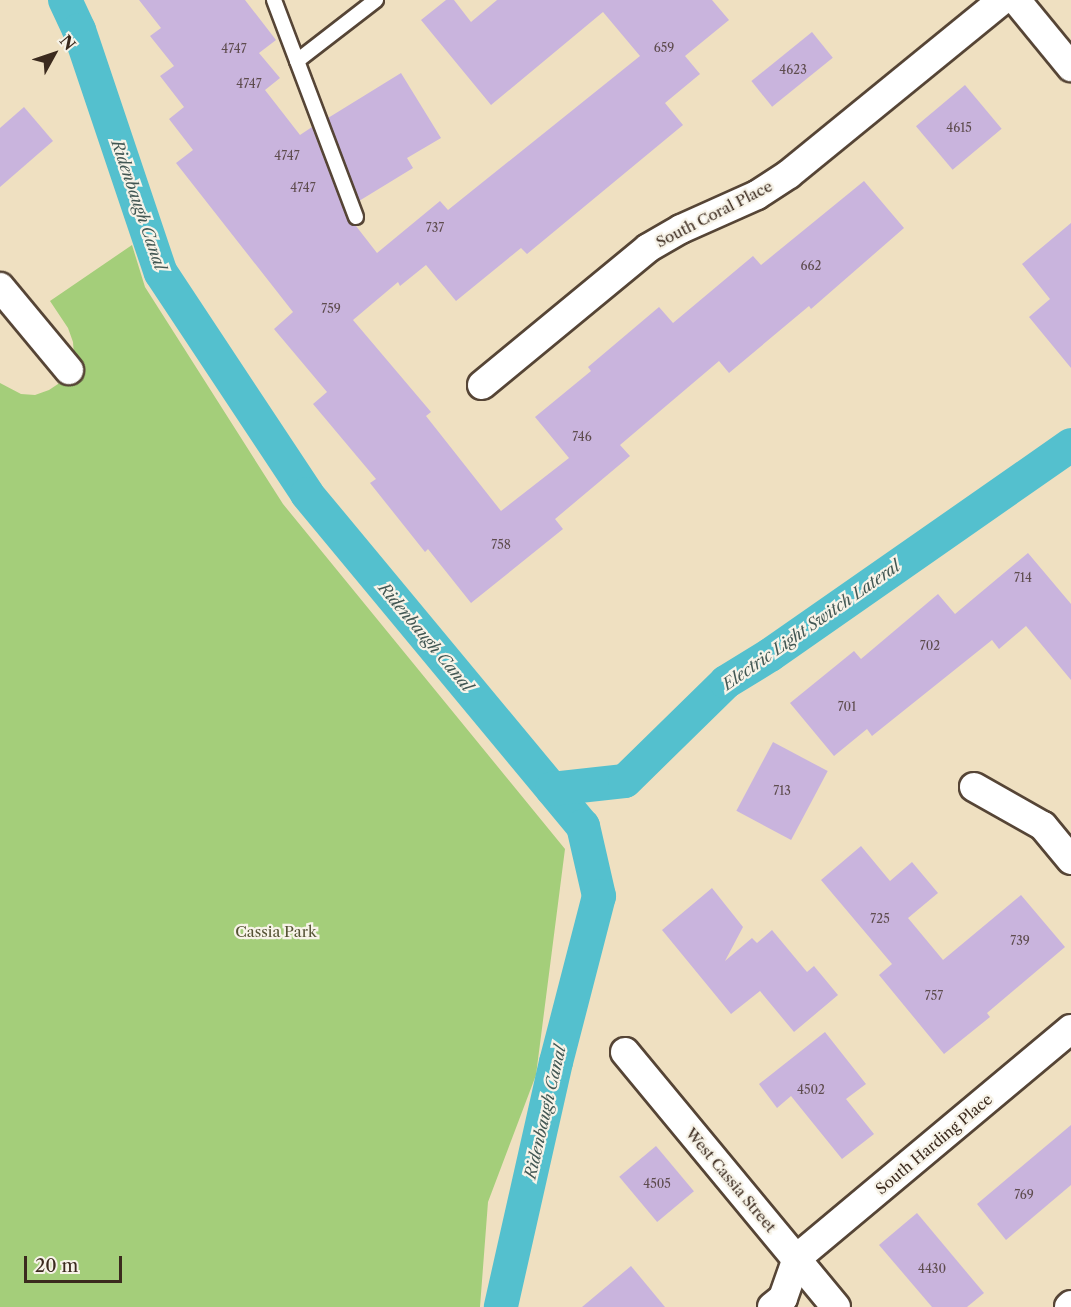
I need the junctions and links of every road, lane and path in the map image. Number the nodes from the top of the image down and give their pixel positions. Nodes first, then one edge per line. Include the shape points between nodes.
1 (274, 0) edge
2 (376, 0) edge
3 (1002, 0) edge
4 (1016, 0) edge
5 (297, 61) junction
6 (1071, 67) edge
7 (356, 217) dead end
8 (0, 286) edge
9 (69, 370) dead end
10 (482, 385) dead end
11 (974, 787) dead end
12 (1071, 860) edge
13 (1071, 1029) edge
14 (625, 1052) dead end
15 (797, 1258) junction
16 (772, 1307) edge
17 (836, 1307) edge

1 - 5 lane
2 - 5 lane
3 - 10 street, South Coral Place via 789,174 757,195 681,229 648,249
4 - 6 street
5 - 7 lane
8 - 9 street
11 - 12 street via 1043,826
13 - 15 street, South Harding Place
14 - 15 street, West Cassia Street
15 - 16 street via 783,1298
15 - 17 street, West Cassia Street

